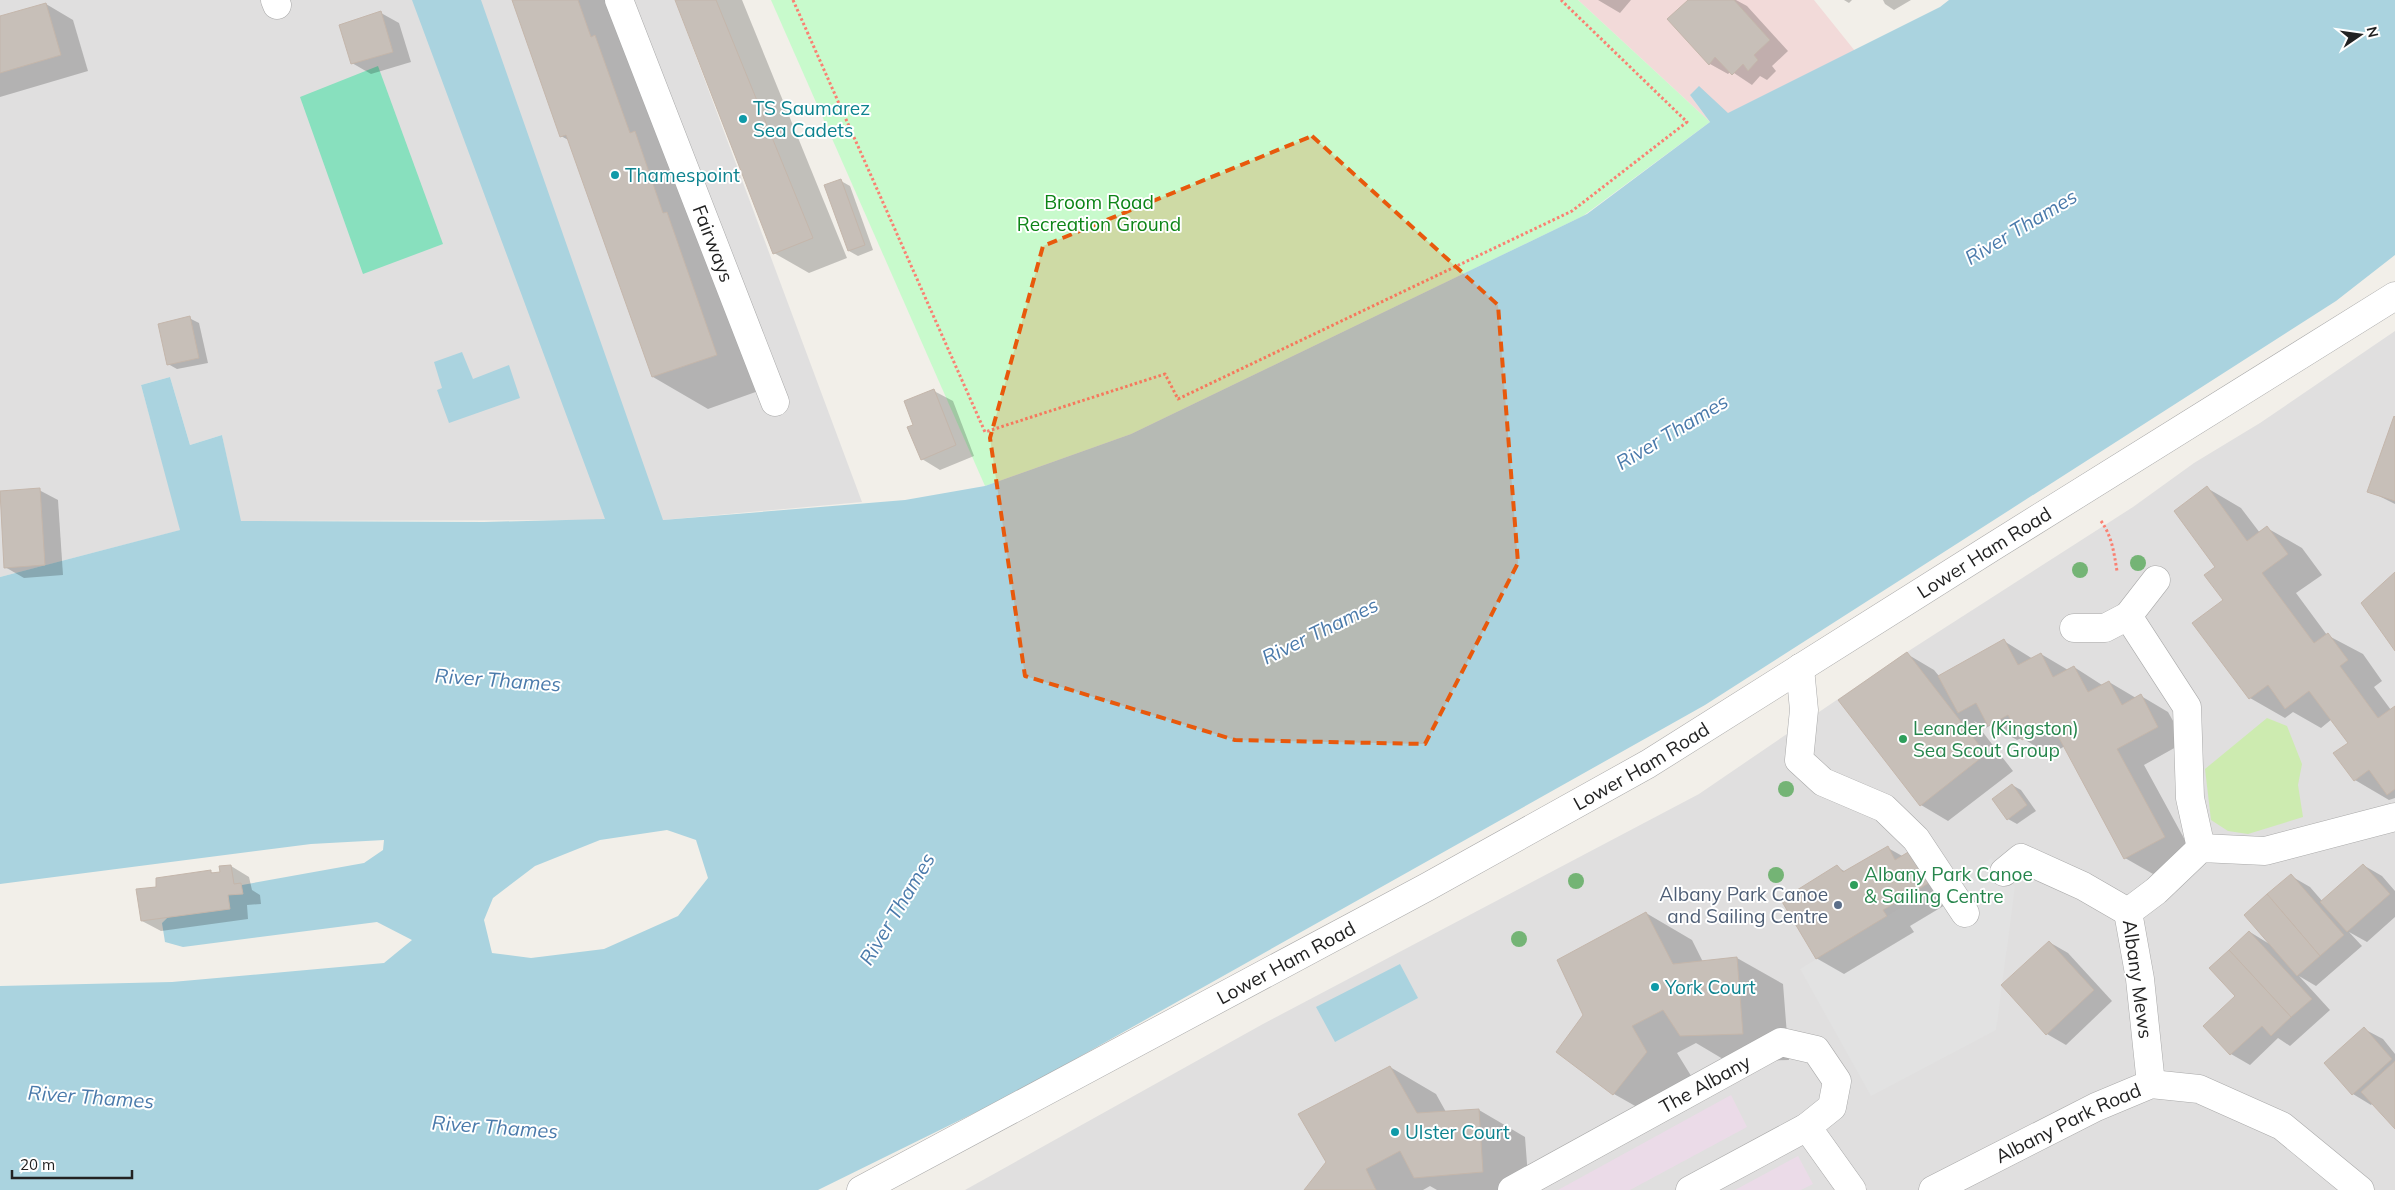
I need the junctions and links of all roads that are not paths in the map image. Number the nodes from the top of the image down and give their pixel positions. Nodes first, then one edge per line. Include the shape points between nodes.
1 (619, 0) edge
2 (2395, 296) edge
3 (775, 402) dead end
4 (2156, 580) dead end
5 (2128, 616) junction
6 (2074, 628) dead end
7 (1800, 668) junction
8 (2395, 817) edge
9 (2202, 848) junction
10 (2010, 858) dead end
11 (2128, 912) junction
12 (1965, 913) dead end
13 (2151, 1084) junction
14 (1807, 1127) junction
15 (861, 1190) edge
16 (1512, 1190) edge
17 (1690, 1190) edge
18 (1852, 1190) edge
19 (1934, 1190) edge
20 (2360, 1190) edge

1 - 3 street, Fairways
2 - 7 street, Lower Ham Road
4 - 5 street
5 - 6 street via 2105,628
5 - 9 street via 2188,707 2190,798
7 - 12 street via 1804,710 1799,760 1823,782 1884,808 1916,839
7 - 15 street, Lower Ham Road via 1648,764 1452,873
8 - 9 street via 2265,851
9 - 11 street, Albany Mews
10 - 11 street via 2082,886
11 - 13 street, Albany Mews via 2140,980
13 - 19 street, Albany Park Road via 2096,1108
13 - 20 street, Albany Park Road via 2199,1089 2282,1126
14 - 16 street, The Albany via 1832,1107 1837,1081 1816,1050 1781,1042
14 - 17 street, The Albany
14 - 18 street

